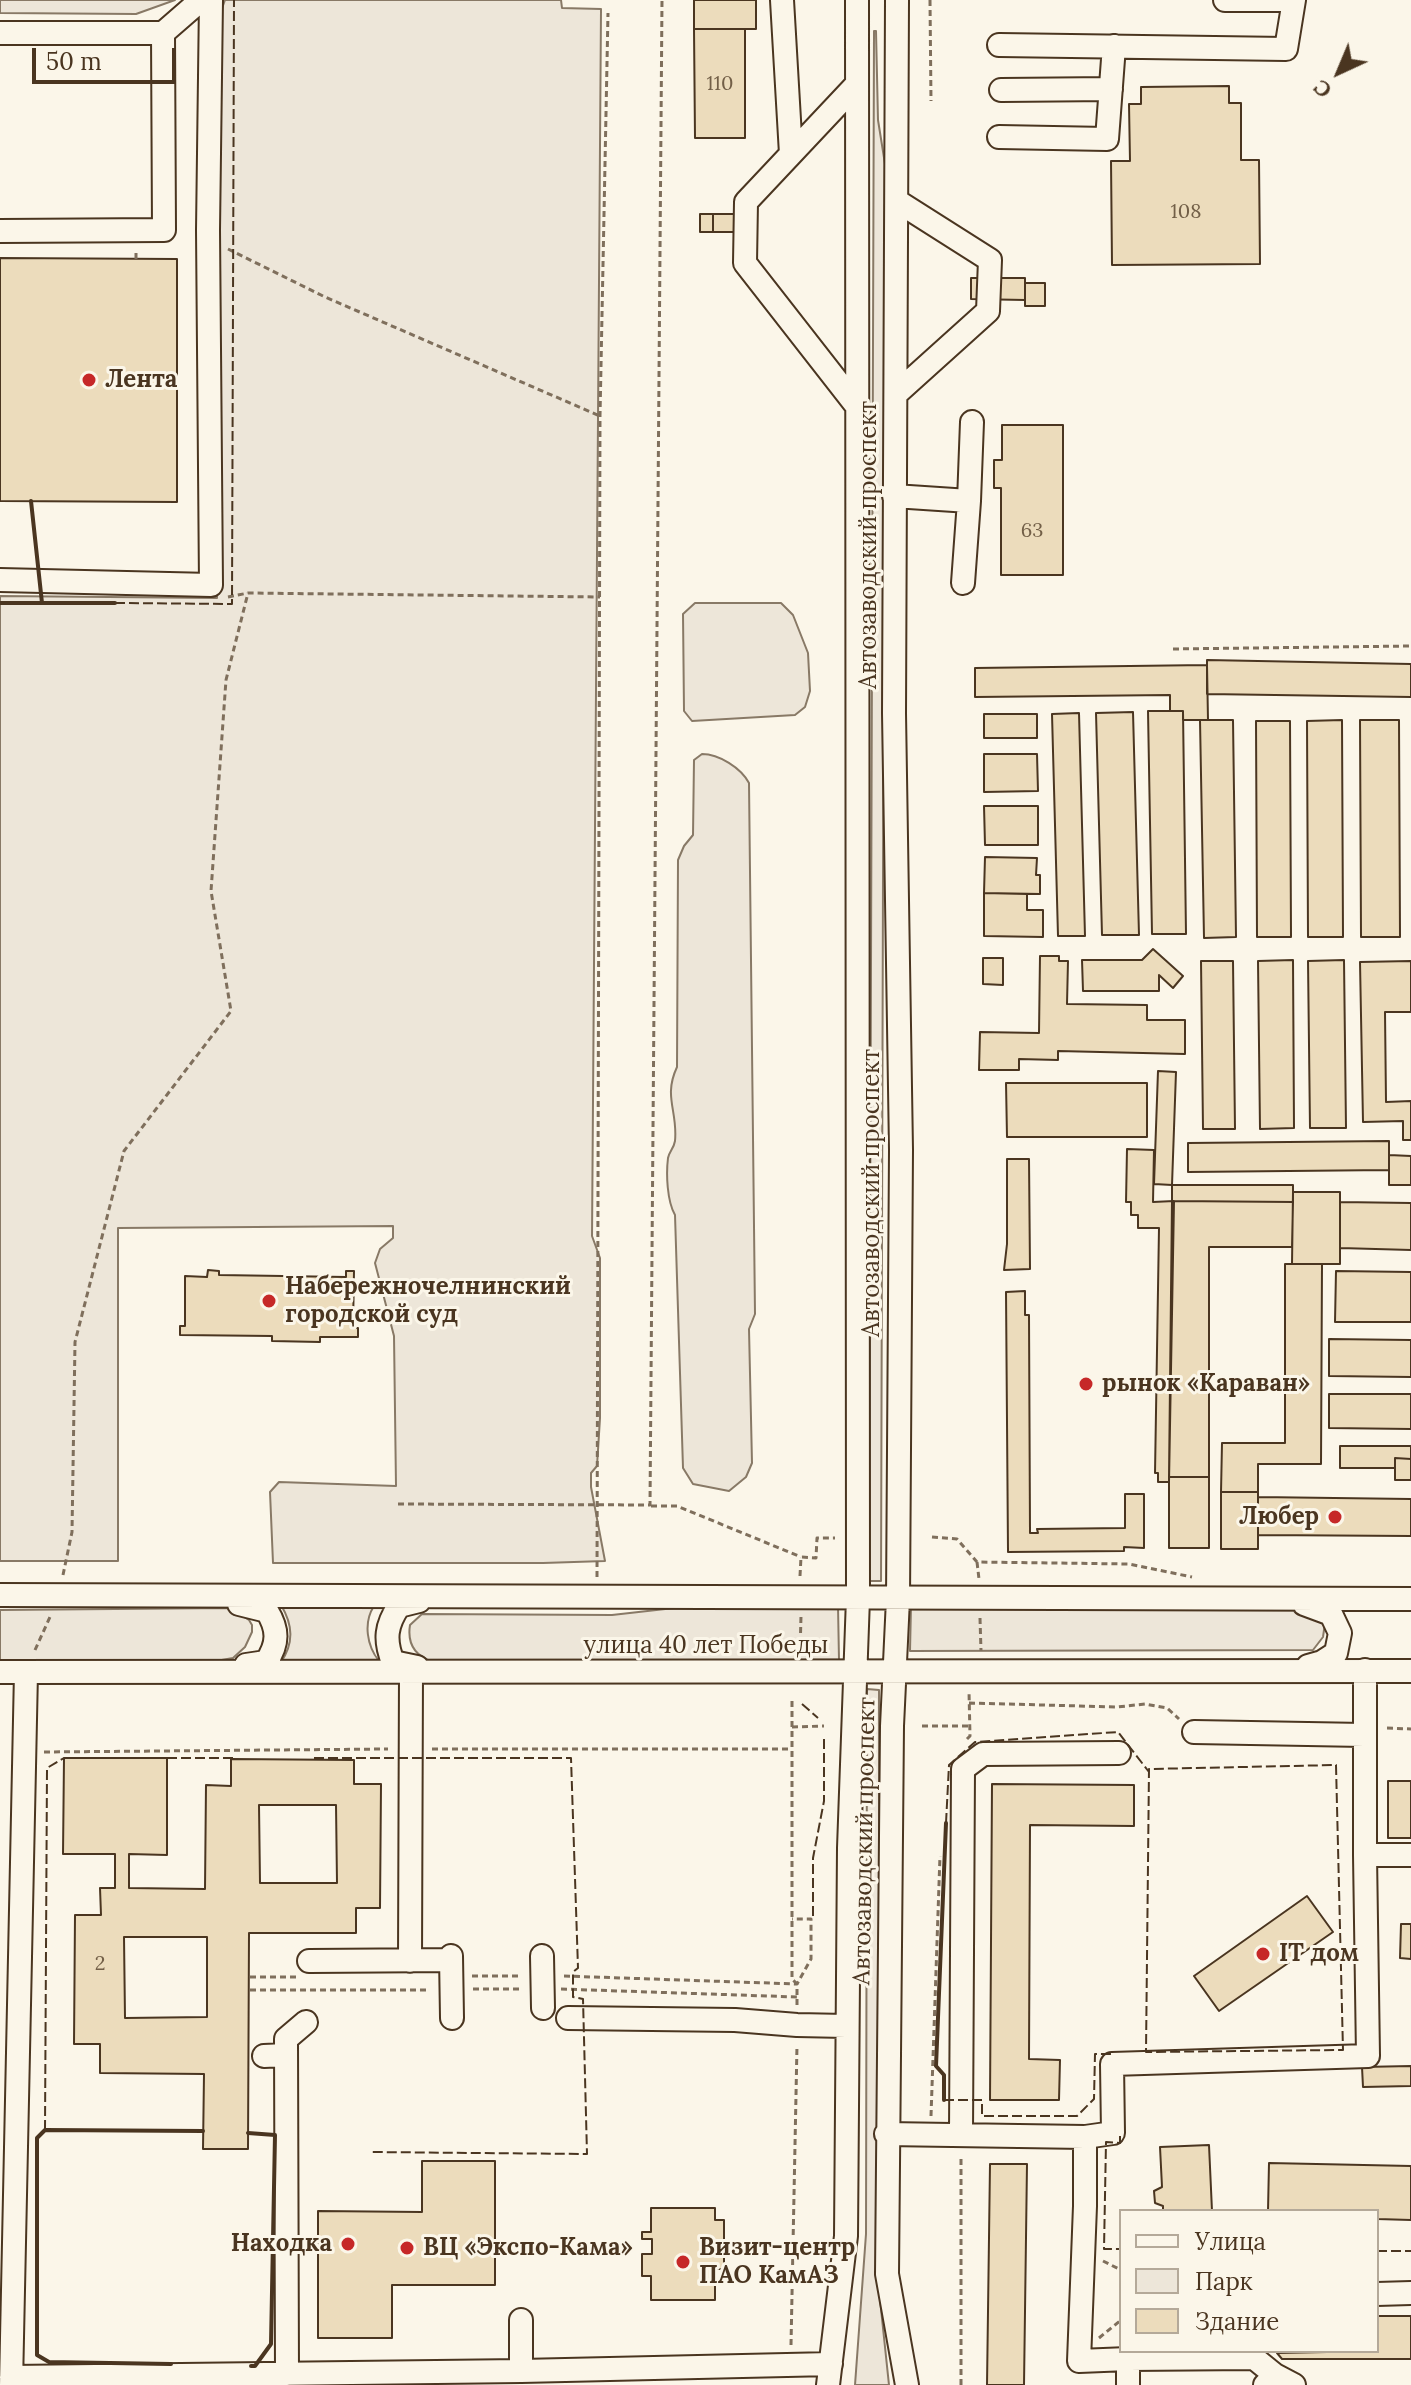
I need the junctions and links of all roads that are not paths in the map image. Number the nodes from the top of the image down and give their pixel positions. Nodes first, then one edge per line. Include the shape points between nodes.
1 (211, 0) edge
2 (782, 0) edge
3 (857, 0) edge
4 (897, 0) edge
5 (1225, 0) edge
6 (1294, 0) edge
7 (193, 7) edge
8 (855, 29) junction
9 (0, 33) edge
10 (163, 33) junction
11 (896, 42) junction
12 (999, 45) dead end
13 (1114, 46) junction
14 (857, 84) junction
15 (1111, 89) junction
16 (1001, 90) dead end
17 (999, 137) dead end
18 (791, 154) junction
19 (897, 201) junction
20 (0, 231) edge
21 (897, 393) junction
22 (859, 409) junction
23 (972, 422) dead end
24 (859, 440) junction
25 (895, 441) junction
26 (894, 496) junction
27 (969, 501) junction
28 (0, 580) edge
29 (963, 583) dead end
30 (0, 1595) edge
31 (205, 1596) junction
32 (436, 1597) junction
33 (858, 1598) junction
34 (898, 1599) junction
35 (1289, 1599) junction
36 (1411, 1599) edge
37 (1365, 1670) junction
38 (895, 1671) junction
39 (1287, 1671) junction
40 (1411, 1671) edge
41 (0, 1672) edge
42 (26, 1672) junction
43 (205, 1672) junction
44 (411, 1672) junction
45 (437, 1672) junction
46 (856, 1672) junction
47 (1194, 1732) road end
48 (1364, 1735) junction
49 (1119, 1753) dead end
50 (1365, 1855) junction
51 (1411, 1855) edge
52 (542, 1956) dead end
53 (309, 1961) dead end
54 (410, 1961) junction
55 (543, 2008) dead end
56 (452, 2018) dead end
57 (568, 2018) dead end
58 (306, 2022) dead end
59 (846, 2026) junction
60 (886, 2134) junction
61 (961, 2134) junction
62 (1085, 2137) junction
63 (1411, 2293) edge
64 (1379, 2294) edge
65 (521, 2320) dead end
66 (1254, 2354) edge
67 (1128, 2359) junction
68 (521, 2371) junction
69 (287, 2374) junction
70 (829, 2374) edge
71 (482, 2378) edge
72 (11, 2381) edge
73 (1278, 2382) edge
74 (907, 2385) edge
75 (1128, 2385) edge

1 - 28 street via 211,585
2 - 18 street
3 - 8 street, Автозаводский проспект
4 - 11 street, Автозаводский проспект
5 - 6 street
6 - 13 street via 1286,49
7 - 10 street
8 - 11 street via 872,18
8 - 14 street, Автозаводский проспект
9 - 10 street
10 - 20 street via 164,230
11 - 19 street, Автозаводский проспект
12 - 13 street
13 - 15 street
14 - 18 street
14 - 22 street, Автозаводский проспект
15 - 16 street
15 - 17 street via 1107,139
18 - 22 street via 746,202 745,263
19 - 21 street, Автозаводский проспект
19 - 21 street via 990,260 988,311
21 - 25 street, Автозаводский проспект
22 - 24 street, Автозаводский проспект
23 - 27 street
24 - 25 street via 873,424
24 - 33 street, Автозаводский проспект
25 - 26 street, Автозаводский проспект
26 - 27 street
26 - 34 street, Автозаводский проспект via 901,1150
27 - 29 street
30 - 31 street, улица 40 лет Победы
31 - 32 street, улица 40 лет Победы
31 - 43 street via 267,1611 277,1636 266,1662
32 - 33 street, улица 40 лет Победы
32 - 45 street via 399,1606 386,1633 393,1662
33 - 34 street, улица 40 лет Победы
33 - 46 street, Автозаводский проспект
34 - 35 street, улица 40 лет Победы
34 - 38 street, Автозаводский проспект
35 - 36 street, улица 40 лет Победы
35 - 39 street via 1331,1614 1340,1633 1336,1653
37 - 39 street, улица 40 лет Победы
37 - 40 street, улица 40 лет Победы
37 - 48 street
38 - 39 street, улица 40 лет Победы
38 - 46 street, улица 40 лет Победы
38 - 60 street, Автозаводский проспект
41 - 42 street, улица 40 лет Победы
42 - 43 street, улица 40 лет Победы
42 - 72 street
43 - 44 street, улица 40 лет Победы
44 - 45 street, улица 40 лет Победы
44 - 54 street
45 - 46 street, улица 40 лет Победы
46 - 59 street, Автозаводский проспект
47 - 48 street
48 - 50 street
49 - 61 street via 983,1754 963,1769
50 - 51 street
50 - 62 street via 1368,2056 1112,2064 1113,2133
52 - 55 street
53 - 54 street
54 - 56 street via 451,1958
57 - 59 street
58 - 69 street via 275,2056
59 - 70 street, Автозаводский проспект via 846,2236
60 - 61 street
60 - 74 street, Автозаводский проспект via 887,2274
61 - 62 street
62 - 67 street via 1079,2361
63 - 64 street
65 - 68 street
66 - 67 street
66 - 73 street
67 - 75 street
68 - 70 street via 791,2364
68 - 71 street
69 - 71 street
69 - 72 street

